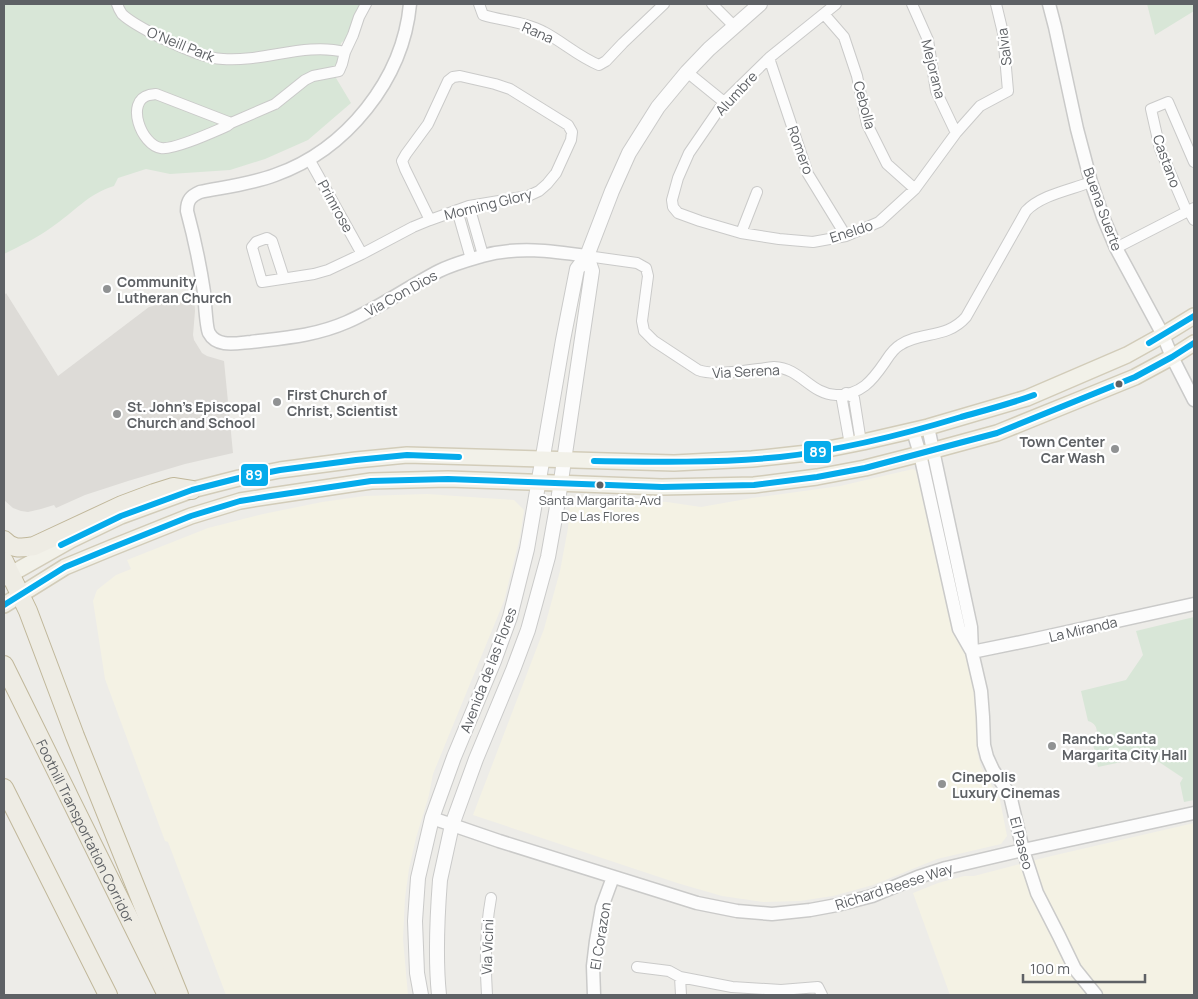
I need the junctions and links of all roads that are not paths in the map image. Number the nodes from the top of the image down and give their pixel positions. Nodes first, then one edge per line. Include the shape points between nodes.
1 (117, 4) edge
2 (366, 4) edge
3 (410, 4) edge
4 (479, 4) edge
5 (664, 4) edge
6 (712, 4) edge
7 (760, 4) edge
8 (836, 4) edge
9 (912, 4) edge
10 (996, 4) edge
11 (1049, 4) edge
12 (824, 14) junction
13 (734, 26) junction
14 (345, 52) junction
15 (769, 58) junction
16 (687, 72) junction
17 (1008, 91) joint
18 (724, 102) junction
19 (231, 123) junction
20 (956, 133) junction
21 (310, 159) junction
22 (1194, 162) edge
23 (1091, 182) junction
24 (915, 189) junction
25 (757, 192) dead end
26 (469, 206) junction
27 (673, 207) joint
28 (457, 210) junction
29 (1191, 213) edge
30 (430, 220) junction
31 (741, 233) junction
32 (846, 236) junction
33 (1116, 248) junction
34 (362, 254) junction
35 (587, 256) junction
36 (477, 257) junction
37 (284, 278) dead end
38 (1194, 316) edge
39 (1163, 335) junction
40 (1194, 343) edge
41 (1172, 357) junction
42 (846, 394) junction
43 (1194, 400) edge
44 (921, 429) junction
45 (856, 444) junction
46 (926, 452) junction
47 (543, 459) junction
48 (563, 460) junction
49 (538, 483) junction
50 (560, 483) junction
51 (192, 490) junction
52 (4, 540) edge
53 (6, 571) edge
54 (13, 600) edge
55 (1194, 604) edge
56 (972, 652) junction
57 (4, 666) edge
58 (4, 788) edge
59 (1194, 813) edge
60 (432, 818) junction
61 (452, 825) junction
62 (1023, 850) junction
63 (613, 877) junction
64 (491, 898) dead end
65 (637, 967) dead end
66 (680, 977) junction
67 (781, 993) edge
68 (108, 995) edge
69 (168, 995) edge
70 (179, 995) edge
71 (420, 995) edge
72 (439, 995) edge
73 (487, 995) edge
74 (594, 995) edge
75 (681, 995) edge
76 (822, 995) edge
77 (1096, 995) edge

1 - 14 street, O'Neill Park via 122,14 144,30 222,60 303,51
2 - 14 street
3 - 21 street via 394,64 380,89 354,124
4 - 5 street, Rana via 483,15 544,32 599,64 606,61
6 - 13 street
7 - 13 main road, Avenida de las Flores
8 - 12 street, Alumbre
9 - 20 street, Mejorana via 928,40 936,92
10 - 17 street, Salvia via 1003,33
11 - 23 street, Buena Suerte
12 - 15 street, Alumbre
12 - 24 street, Cebolla via 844,37 857,76 867,124 887,164
13 - 16 main road, Avenida de las Flores
14 - 19 street via 339,71 313,76 274,104
15 - 18 street, Alumbre
15 - 32 street, Romero via 808,174
16 - 18 street
16 - 35 main road, Avenida de las Flores via 658,107 629,153
17 - 20 street, Eneldo via 980,106
18 - 27 street, Alumbre via 689,153 678,178
19 - 19 street via 156,94 149,94 138,104 139,126 147,140 163,149
20 - 24 street, Eneldo
21 - 34 street, Primrose
21 - 36 street, Via Con Dios via 274,176 200,192 190,198 187,210 200,265 209,333 216,341 234,344 327,330 440,271
22 - 29 street, Castano via 1168,102 1151,109 1160,149
23 - 33 street, Buena Suerte
23 - 42 street via 1030,206 961,323 902,344 864,387
24 - 32 street, Eneldo via 879,222
25 - 31 street
26 - 28 street, Morning Glory
26 - 30 street, Morning Glory via 528,196 539,191 556,173 572,132 568,125 510,89 460,76 448,82 428,124 402,161
26 - 36 street
27 - 31 street, Eneldo via 678,213
28 - 30 street, Morning Glory
28 - 36 street
29 - 33 street
30 - 34 street, Morning Glory
31 - 32 street, Eneldo via 813,242
33 - 39 street, Buena Suerte
34 - 37 street, Morning Glory via 328,270
35 - 36 street, Via Con Dios via 527,249
35 - 42 street, Via Serena via 636,263 646,268 644,331 698,370 716,373 783,368 819,390
35 - 47 main road, Avenida de las Flores via 577,269
35 - 48 main road, Avenida de las Flores via 592,270
38 - 39 main road
39 - 41 street, Buena Suerte
39 - 44 main road via 1027,398
40 - 41 main road
41 - 43 street, Buena Suerte
41 - 46 main road via 1135,377 1006,429
42 - 45 street via 854,398 860,436
44 - 45 main road
44 - 46 street, El Paseo
45 - 48 main road via 752,459 674,462
46 - 50 main road via 865,468 754,484 662,487
46 - 56 street, El Paseo via 959,629
47 - 48 main road
47 - 49 main road, Avenida de las Flores
47 - 51 main road via 407,455 280,470
48 - 50 main road, Avenida de las Flores
49 - 50 main road
49 - 54 main road via 448,479 371,481 240,501 191,516 65,567
49 - 60 main road, Avenida de las Flores via 527,549 510,617
50 - 61 main road, Avenida de las Flores via 548,557 528,630
51 - 52 highway via 172,488 154,493 34,546 16,547
51 - 53 main road via 113,520
53 - 54 highway
54 - 70 highway via 28,612
55 - 56 street, La Miranda
56 - 62 street, El Paseo via 987,758 1010,796
57 - 69 highway, Foothill Transportation Corridor
58 - 68 highway
59 - 62 street, Richard Reese Way
60 - 61 street, Richard Reese Way
60 - 71 main road, Avenida de las Flores via 418,878 415,921
61 - 63 street, Richard Reese Way
61 - 72 main road, Avenida de las Flores via 440,880 436,972
62 - 63 street, Richard Reese Way via 946,868 855,901 772,914 697,903
62 - 77 street, El Paseo via 1037,894 1075,969
63 - 74 street, El Corazon via 602,907 596,941
64 - 73 street, Via Vicini via 486,941
65 - 66 street via 669,971
66 - 67 street
66 - 75 street
67 - 76 street via 818,987

